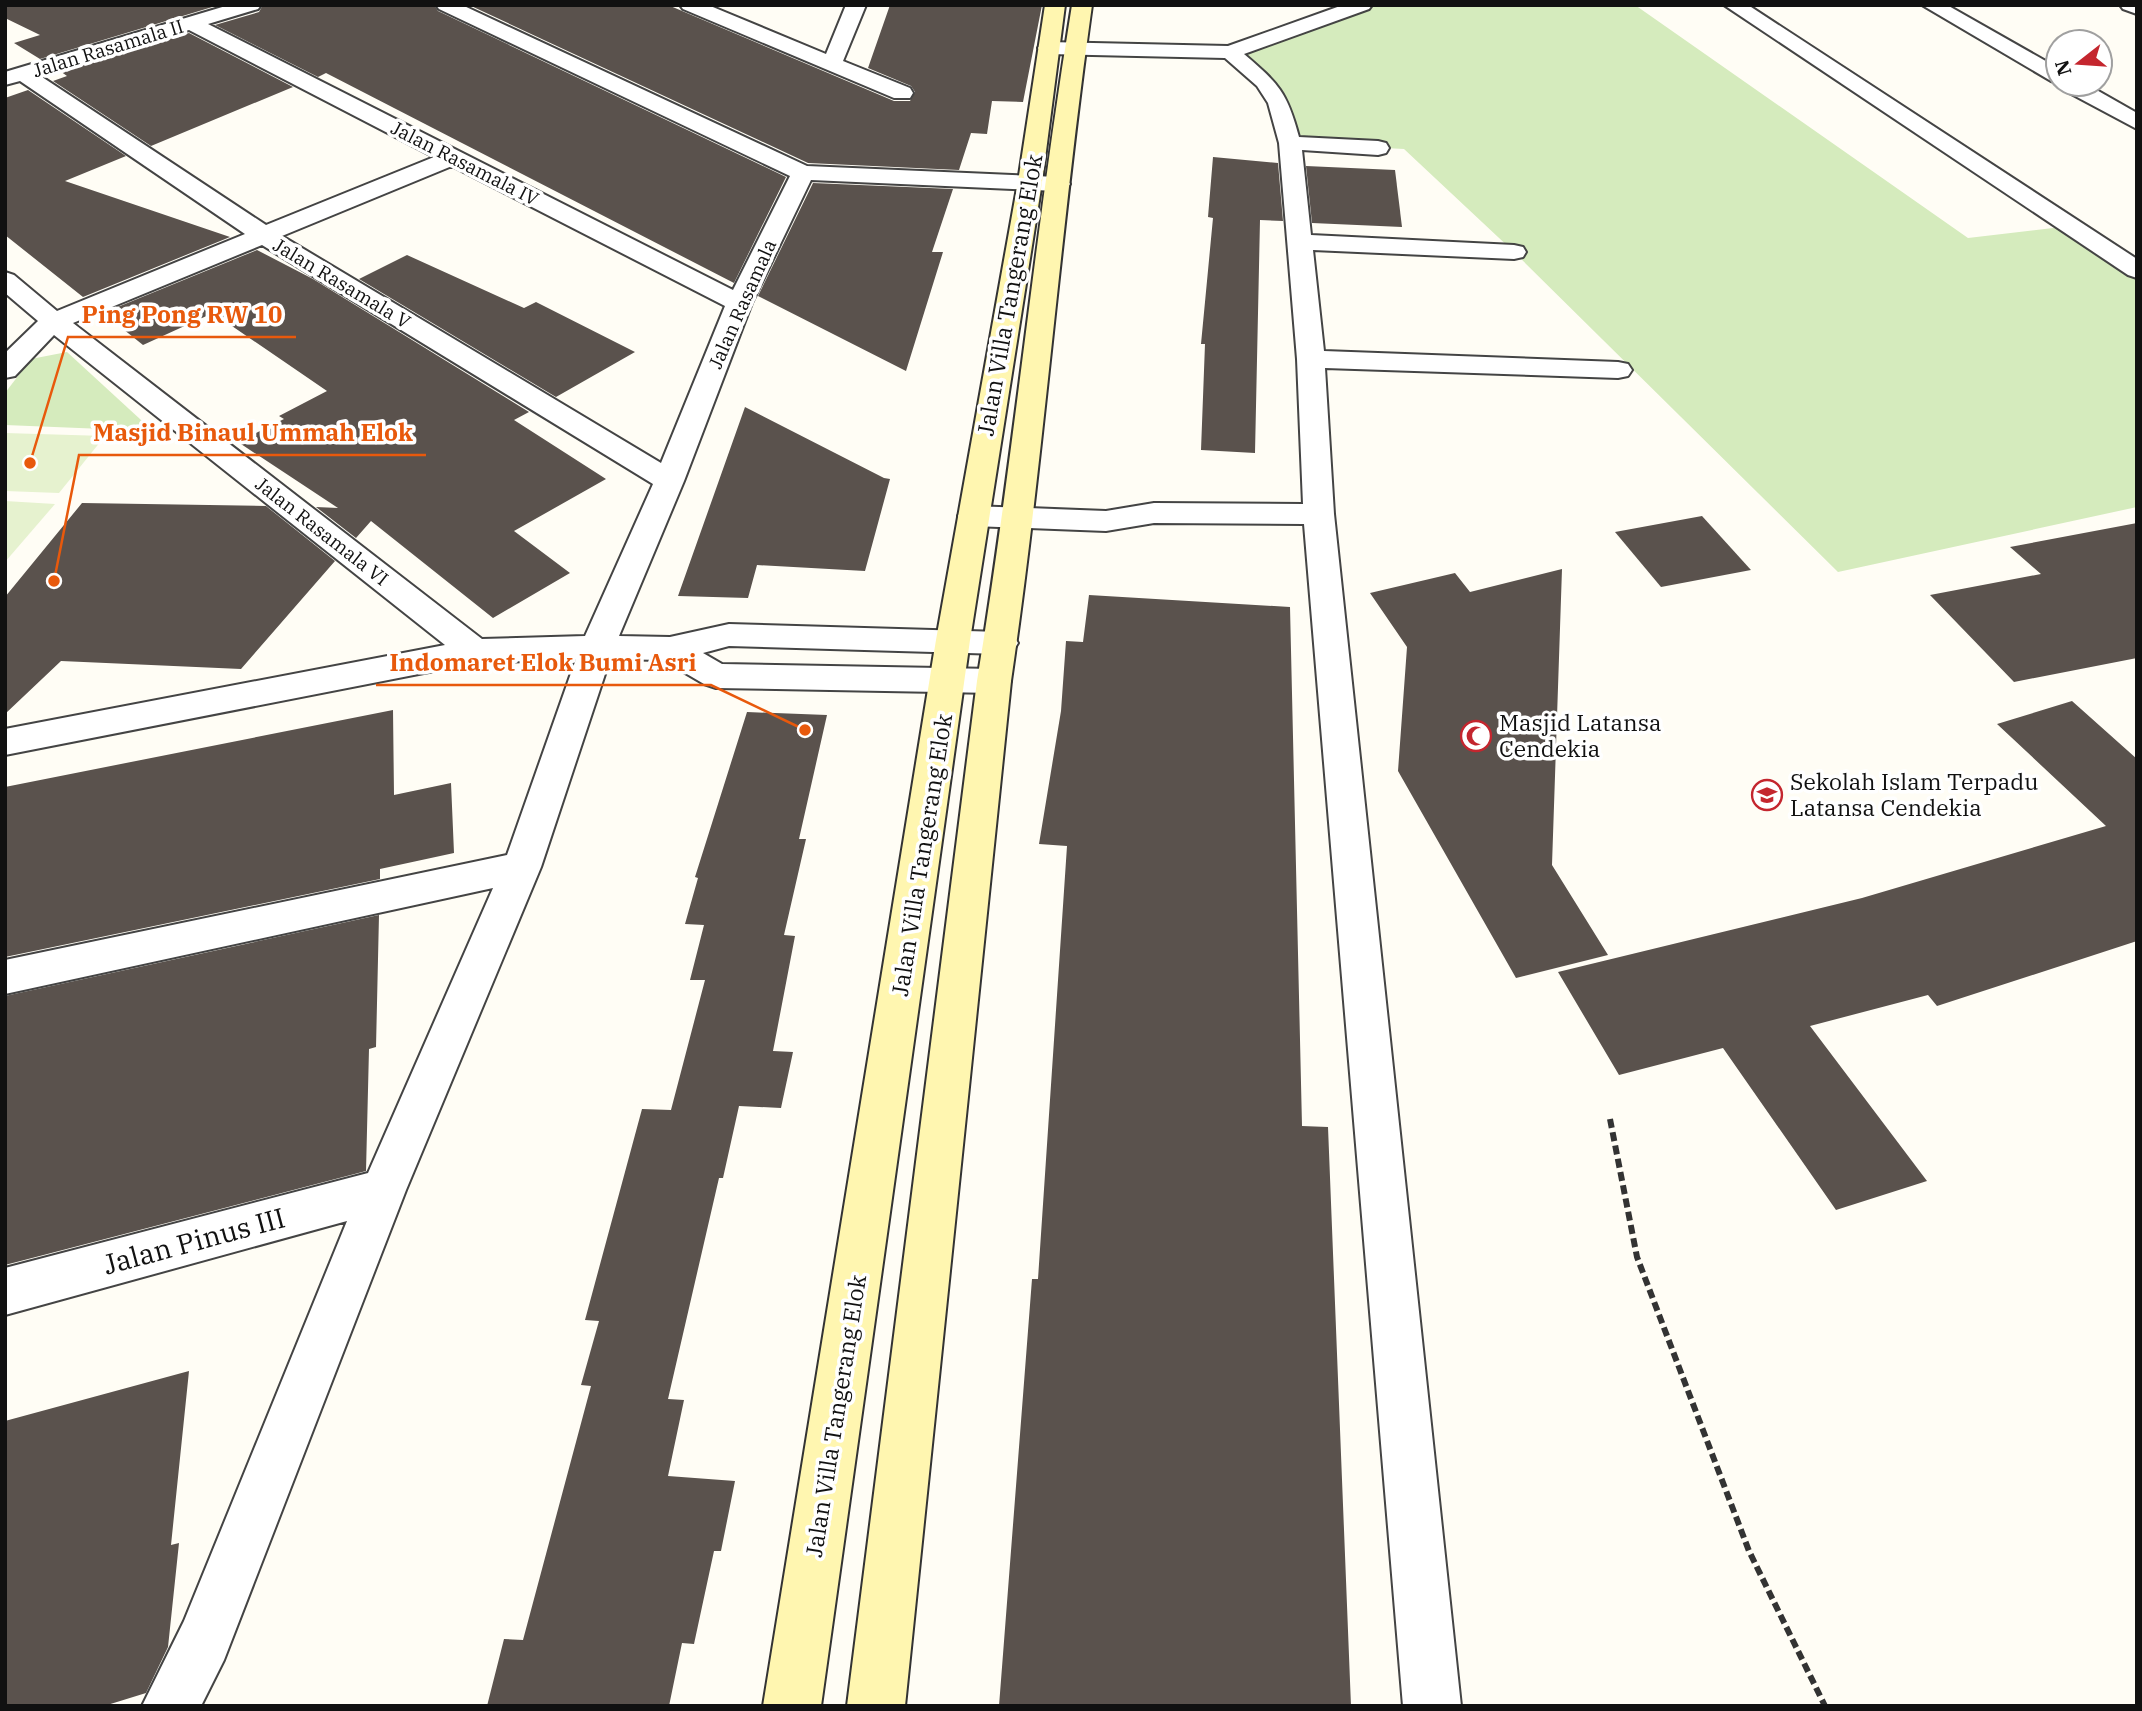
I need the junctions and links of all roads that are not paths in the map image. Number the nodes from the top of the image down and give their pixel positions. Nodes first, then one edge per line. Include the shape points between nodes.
1 (251, 5) edge
2 (690, 5) edge
3 (856, 5) edge
4 (1055, 5) edge
5 (1082, 5) edge
6 (1362, 5) edge
7 (1734, 5) edge
8 (1932, 5) edge
9 (2130, 5) edge
10 (461, 7) edge
11 (2137, 8) edge
12 (190, 23) junction
13 (1061, 49) junction
14 (1230, 52) junction
15 (832, 64) junction
16 (2044, 69) edge
17 (14, 77) edge
18 (902, 93) dead end
19 (2095, 98) edge
20 (2137, 122) edge
21 (1290, 143) junction
22 (1378, 148) dead end
23 (453, 157) junction
24 (803, 173) junction
25 (1044, 183) junction
26 (264, 236) junction
27 (1301, 242) junction
28 (1514, 252) dead end
29 (2137, 270) edge
30 (5, 280) edge
31 (739, 303) junction
32 (55, 321) junction
33 (18, 342) edge
34 (1311, 359) junction
35 (5, 370) edge
36 (1618, 370) dead end
37 (988, 424) junction
38 (1028, 426) junction
39 (668, 481) junction
40 (976, 503) junction
41 (1020, 505) junction
42 (1319, 514) junction
43 (953, 640) junction
44 (1001, 643) junction
45 (597, 647) junction
46 (670, 649) junction
47 (475, 650) junction
48 (949, 680) junction
49 (994, 681) junction
50 (5, 742) edge
51 (522, 867) junction
52 (5, 977) edge
53 (883, 1116) junction
54 (944, 1118) junction
55 (383, 1190) junction
56 (5, 1293) edge
57 (171, 1706) edge
58 (792, 1706) edge
59 (876, 1706) edge
60 (1432, 1706) edge

1 - 12 street, Jalan Rasamala II
2 - 15 street
3 - 15 street
4 - 13 street, Jalan Villa Tangerang Elok
5 - 13 street, Jalan Villa Tangerang Elok
6 - 14 street via 1284,26
7 - 29 street
8 - 16 street
9 - 11 street
10 - 24 street
12 - 17 street, Jalan Rasamala II
12 - 23 street, Jalan Rasamala IV
13 - 14 street
13 - 25 street, Jalan Villa Tangerang Elok
14 - 21 street via 1264,82 1279,103
15 - 18 street
17 - 26 street, Jalan Rasamala V
19 - 20 street
21 - 22 street
21 - 27 street
23 - 26 street
23 - 31 street, Jalan Rasamala IV
24 - 25 street
24 - 31 street, Jalan Rasamala
25 - 37 street, Jalan Villa Tangerang Elok
25 - 38 street, Jalan Villa Tangerang Elok
26 - 32 street
26 - 39 street, Jalan Rasamala V
27 - 28 street
27 - 34 street
30 - 32 street, Jalan Rasamala VI
31 - 39 street, Jalan Rasamala
32 - 33 street
32 - 47 street, Jalan Rasamala VI
33 - 35 street
34 - 36 street
34 - 42 street
37 - 38 street
37 - 40 street, Jalan Villa Tangerang Elok
38 - 41 street, Jalan Villa Tangerang Elok
39 - 45 street, Jalan Rasamala
40 - 41 street
40 - 43 street, Jalan Villa Tangerang Elok
41 - 42 street via 1115,521 1154,513
41 - 44 street, Jalan Villa Tangerang Elok
42 - 60 street
43 - 44 street
43 - 46 street via 729,635
43 - 48 street, Jalan Villa Tangerang Elok
44 - 49 street, Jalan Villa Tangerang Elok
45 - 46 street
45 - 47 street
45 - 51 street, Jalan Rasamala
46 - 48 street via 716,676
47 - 50 street
48 - 49 street
48 - 53 street, Jalan Villa Tangerang Elok
49 - 54 street, Jalan Villa Tangerang Elok
51 - 52 street
51 - 55 street, Jalan Rasamala
53 - 54 street
53 - 58 street, Jalan Villa Tangerang Elok
54 - 59 street, Jalan Villa Tangerang Elok
55 - 56 street, Jalan Pinus III
55 - 57 street, Jalan Rasamala via 204,1640

